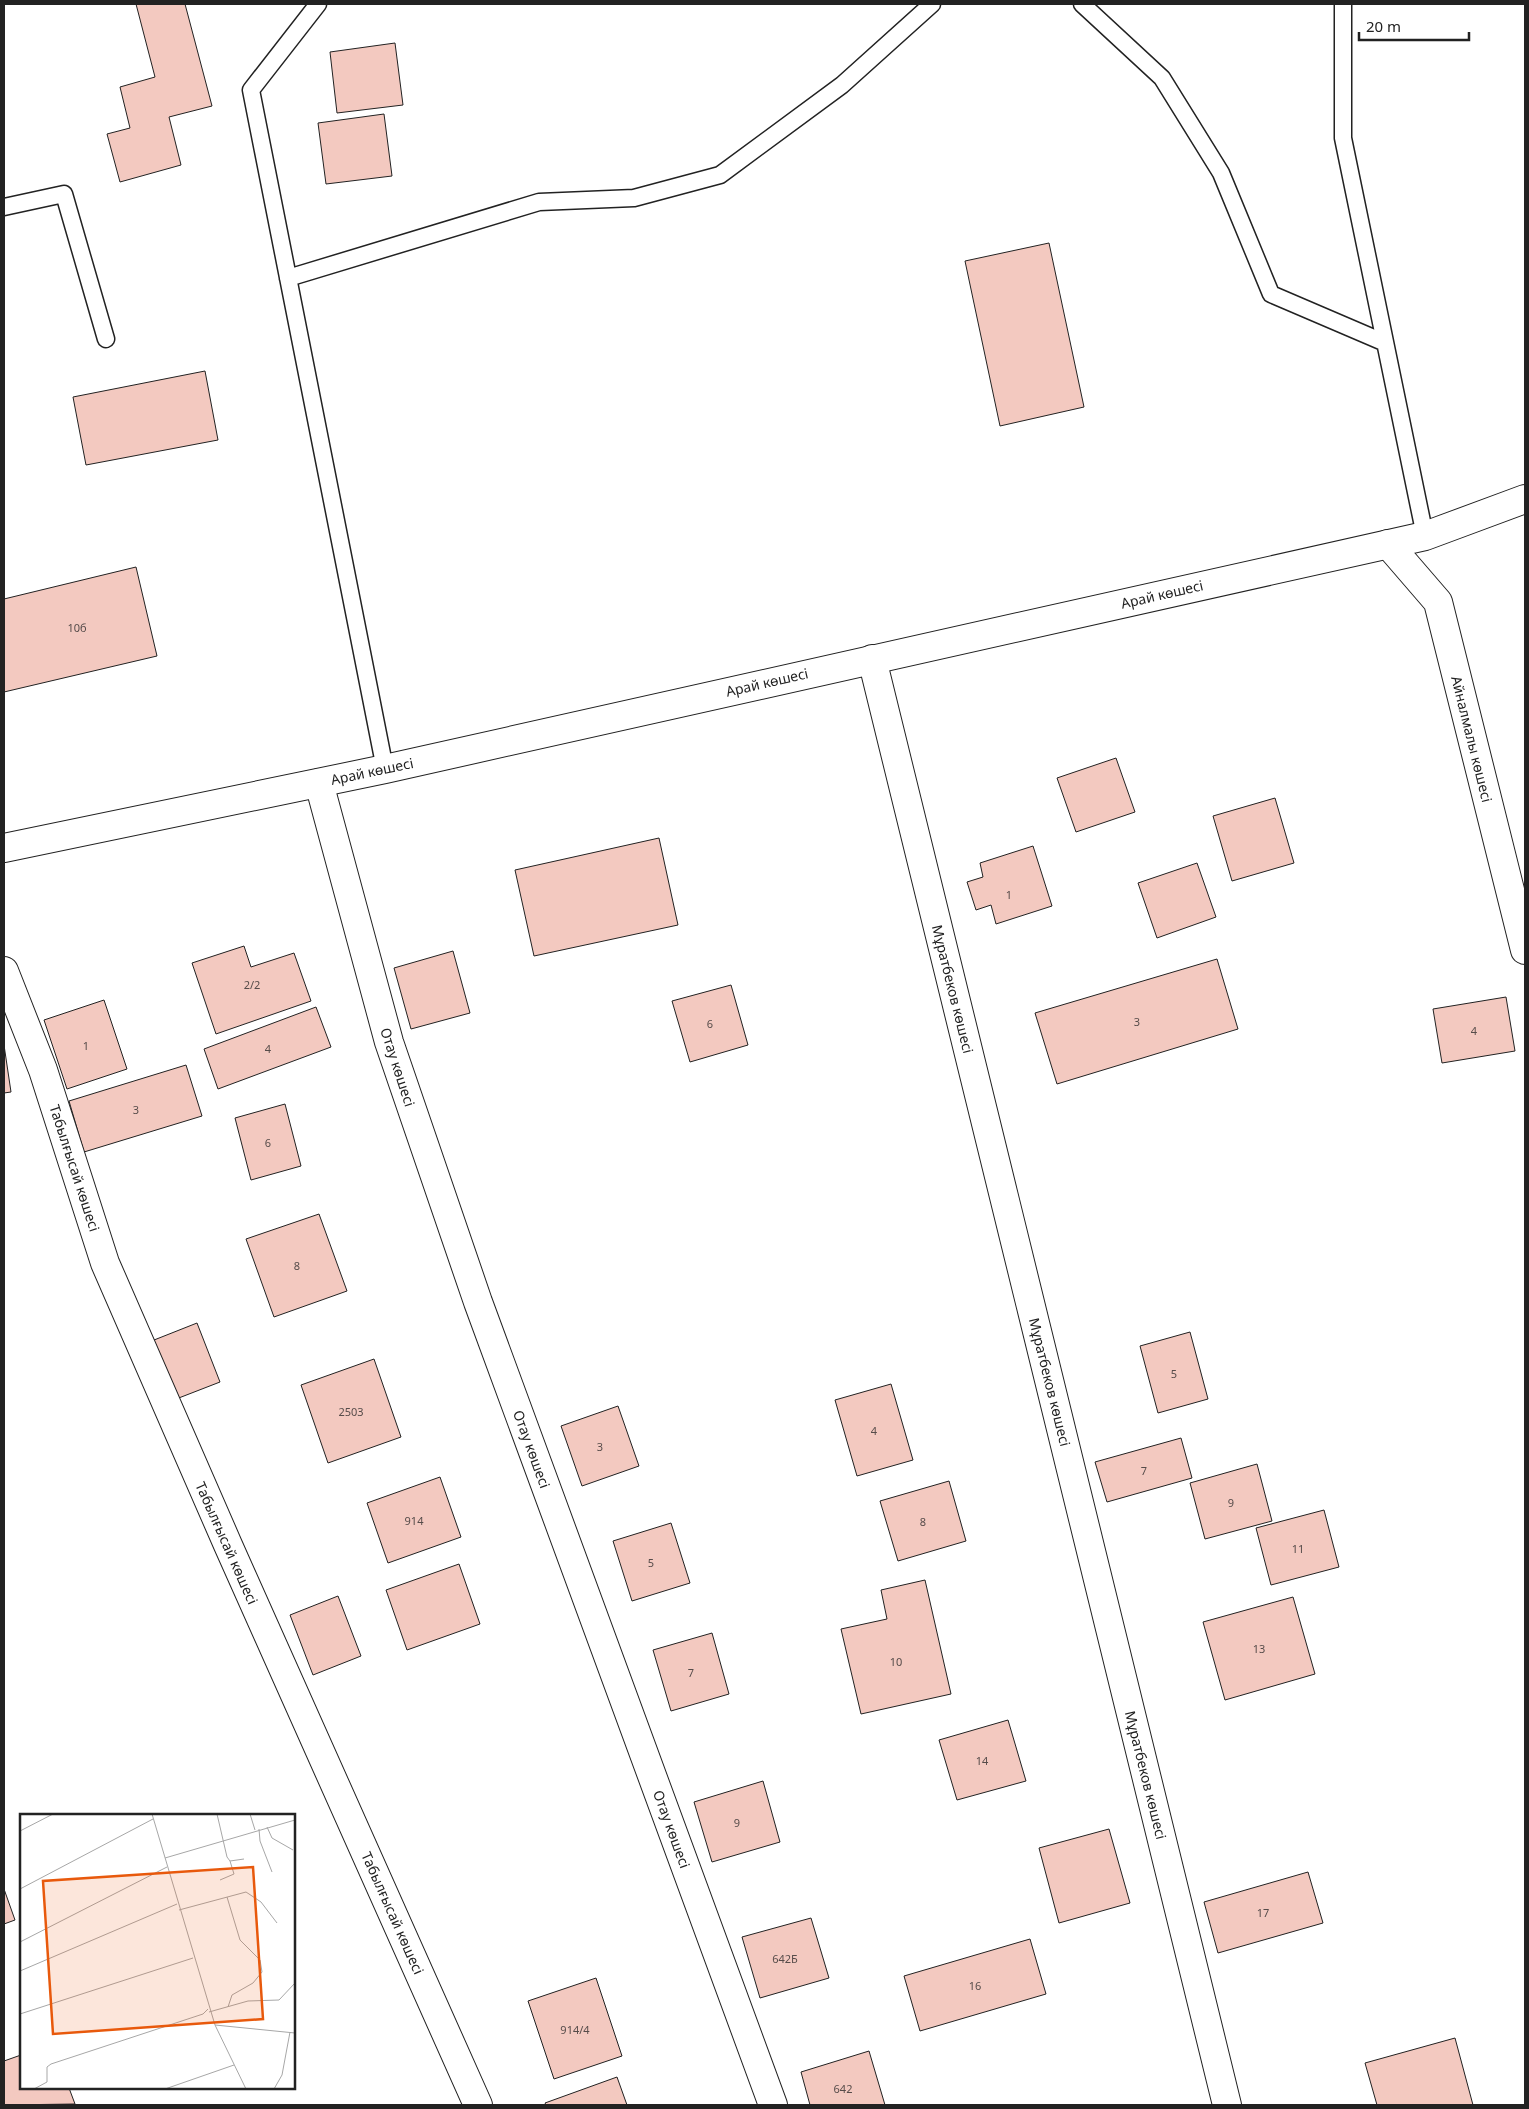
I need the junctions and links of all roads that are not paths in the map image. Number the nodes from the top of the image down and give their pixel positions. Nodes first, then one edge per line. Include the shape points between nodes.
1 (318, 4) edge
2 (932, 4) edge
3 (1082, 4) edge
4 (1343, 4) edge
5 (4, 207) edge
6 (288, 278) junction
7 (106, 338) dead end
8 (1384, 342) junction
9 (1525, 499) edge
10 (1424, 536) junction
11 (1388, 544) junction
12 (872, 658) junction
13 (385, 769) junction
14 (319, 783) junction
15 (4, 848) edge
16 (1525, 950) edge
17 (4, 970) edge
18 (478, 2105) edge
19 (773, 2105) edge
20 (1227, 2105) edge

1 - 6 lane via 251,90
2 - 6 lane via 842,85 720,175 634,198 539,202
3 - 8 lane via 1162,78 1221,174 1271,294
4 - 8 lane via 1343,138
5 - 7 lane via 64,194
6 - 13 lane
8 - 10 lane
9 - 10 street, Арай көшесі
10 - 11 street, Арай көшесі
11 - 12 street, Арай көшесі
11 - 16 street, Айналмалы көшесі via 1438,602
12 - 13 street, Арай көшесі
12 - 20 street, Мұратбеков көшесі
13 - 14 street, Арай көшесі
14 - 15 street, Арай көшесі
14 - 19 street, Отау көшесі via 389,1042 474,1292
17 - 18 street, Табылғысай көшесі via 43,1070 105,1263

